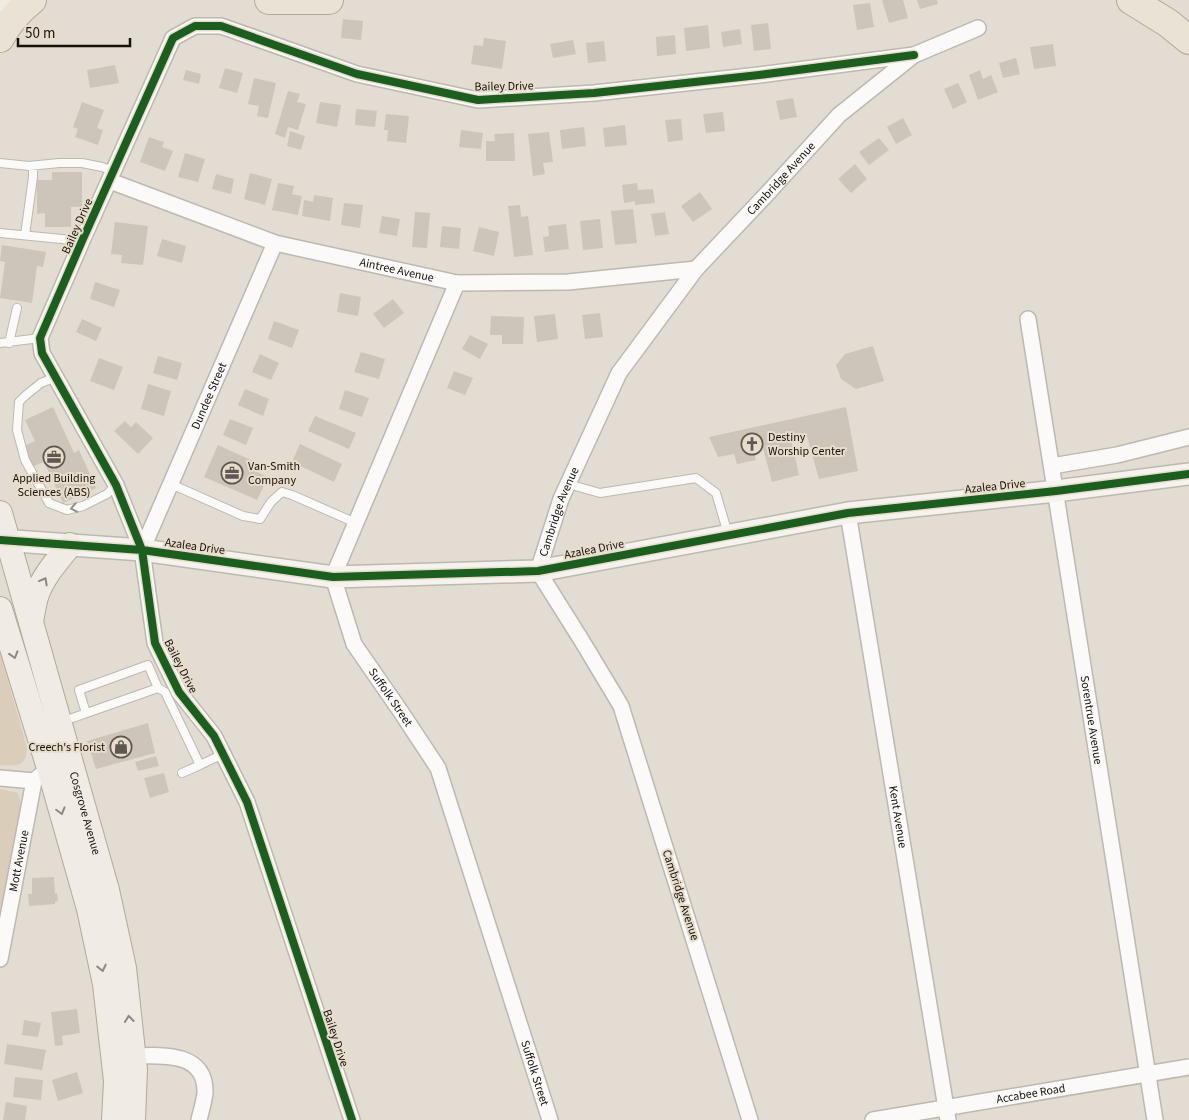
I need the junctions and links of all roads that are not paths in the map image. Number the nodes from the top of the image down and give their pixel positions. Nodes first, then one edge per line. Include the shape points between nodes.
1 (3, 0) edge
2 (32, 0) edge
3 (269, 0) edge
4 (329, 0) edge
5 (1119, 0) edge
6 (1131, 0) edge
7 (0, 10) edge
8 (1168, 23) junction
9 (978, 28) dead end
10 (0, 38) edge
11 (1189, 40) edge
12 (914, 55) junction
13 (0, 162) edge
14 (33, 166) junction
15 (112, 176) junction
16 (0, 233) edge
17 (25, 235) junction
18 (82, 241) junction
19 (275, 243) junction
20 (696, 269) junction
21 (457, 283) junction
22 (17, 308) dead end
23 (1028, 320) dead end
24 (40, 338) junction
25 (0, 343) edge
26 (9, 343) junction
27 (56, 377) junction
28 (1189, 437) edge
29 (1052, 466) junction
30 (1189, 474) edge
31 (171, 484) junction
32 (568, 484) junction
33 (116, 485) junction
34 (1056, 491) junction
35 (0, 513) edge
36 (848, 513) junction
37 (356, 523) junction
38 (728, 536) junction
39 (3, 540) edge
40 (70, 545) junction
41 (142, 550) junction
42 (538, 571) junction
43 (333, 577) junction
44 (0, 609) edge
45 (31, 623) junction
46 (162, 657) junction
47 (148, 665) junction
48 (158, 688) junction
49 (86, 712) junction
50 (60, 722) junction
51 (223, 754) junction
52 (200, 765) junction
53 (182, 773) dead end
54 (42, 774) junction
55 (0, 778) edge
56 (0, 960) edge
57 (134, 1056) junction
58 (1189, 1067) edge
59 (1148, 1074) junction
60 (947, 1114) edge
61 (114, 1120) edge
62 (133, 1120) edge
63 (200, 1120) edge
64 (352, 1120) edge
65 (550, 1120) edge
66 (750, 1120) edge
67 (873, 1120) edge
68 (1155, 1120) edge

1 - 7 main road
2 - 10 highway via 21,8
3 - 4 highway
5 - 8 highway
6 - 8 highway
8 - 11 highway
9 - 12 street, Cambridge Avenue
12 - 15 street, Bailey Drive via 759,76 594,93 478,100 356,74 220,26 195,26 173,38
12 - 20 street, Cambridge Avenue via 839,115
13 - 14 lane
14 - 15 lane via 82,163 102,166
14 - 17 lane
15 - 18 street, Bailey Drive
15 - 19 street, Aintree Avenue
16 - 17 lane
17 - 18 lane
18 - 24 street, Bailey Drive
19 - 21 street, Aintree Avenue
19 - 31 street, Dundee Street
20 - 21 street, Aintree Avenue via 568,282
20 - 32 street, Cambridge Avenue via 619,374
21 - 37 street
22 - 26 lane
23 - 29 street, Sorentrue Avenue
24 - 26 lane
24 - 27 street, Bailey Drive via 42,353
25 - 26 lane
27 - 33 street, Bailey Drive
33 -> 27 lane via 107,494 67,510 49,503 25,460 17,430 19,402 42,383
28 - 29 street via 1117,455
29 - 34 street, Sorentrue Avenue
30 - 34 street, Azalea Drive
31 - 37 lane via 243,516 260,519 282,492
31 - 41 street, Dundee Street
32 - 38 lane via 600,493 696,478 716,493
32 - 42 street, Cambridge Avenue
33 - 41 street, Bailey Drive
34 - 36 street, Azalea Drive
34 - 59 street, Sorentrue Avenue
35 - 39 main road, Cosgrove Avenue
36 - 38 street, Azalea Drive
36 - 60 street, Kent Avenue
37 - 43 street
38 - 42 street, Azalea Drive
39 - 40 street, Azalea Drive
39 - 45 main road, Cosgrove Avenue
40 - 41 street, Azalea Drive
45 -> 40 main road via 36,595
41 - 43 street, Azalea Drive
41 - 46 street, Bailey Drive via 155,643
42 - 43 street, Azalea Drive
42 - 66 street, Cambridge Avenue via 621,706
43 - 65 street, Suffolk Street via 354,644 438,768
44 -> 54 main road, Cosgrove Avenue
45 - 50 main road, Cosgrove Avenue
46 - 47 lane
46 - 51 street, Bailey Drive via 179,692 214,736
47 - 48 lane
47 - 49 lane via 79,690
48 - 49 lane
48 - 52 lane via 165,692
49 - 50 lane
57 -> 50 main road, Cosgrove Avenue via 124,968 107,890
51 - 52 lane
51 - 64 street, Bailey Drive via 247,802
52 - 53 lane
54 - 55 street
54 - 56 street, Mott Avenue
54 -> 61 main road, Cosgrove Avenue via 89,909 105,984 116,1081
57 - 62 main road, Cosgrove Avenue
57 - 63 street via 163,1055 190,1062 201,1074 204,1084
58 - 59 street, Accabee Road
59 - 60 street, Accabee Road
59 - 68 street, Sorentrue Avenue
60 - 67 street, Accabee Road

